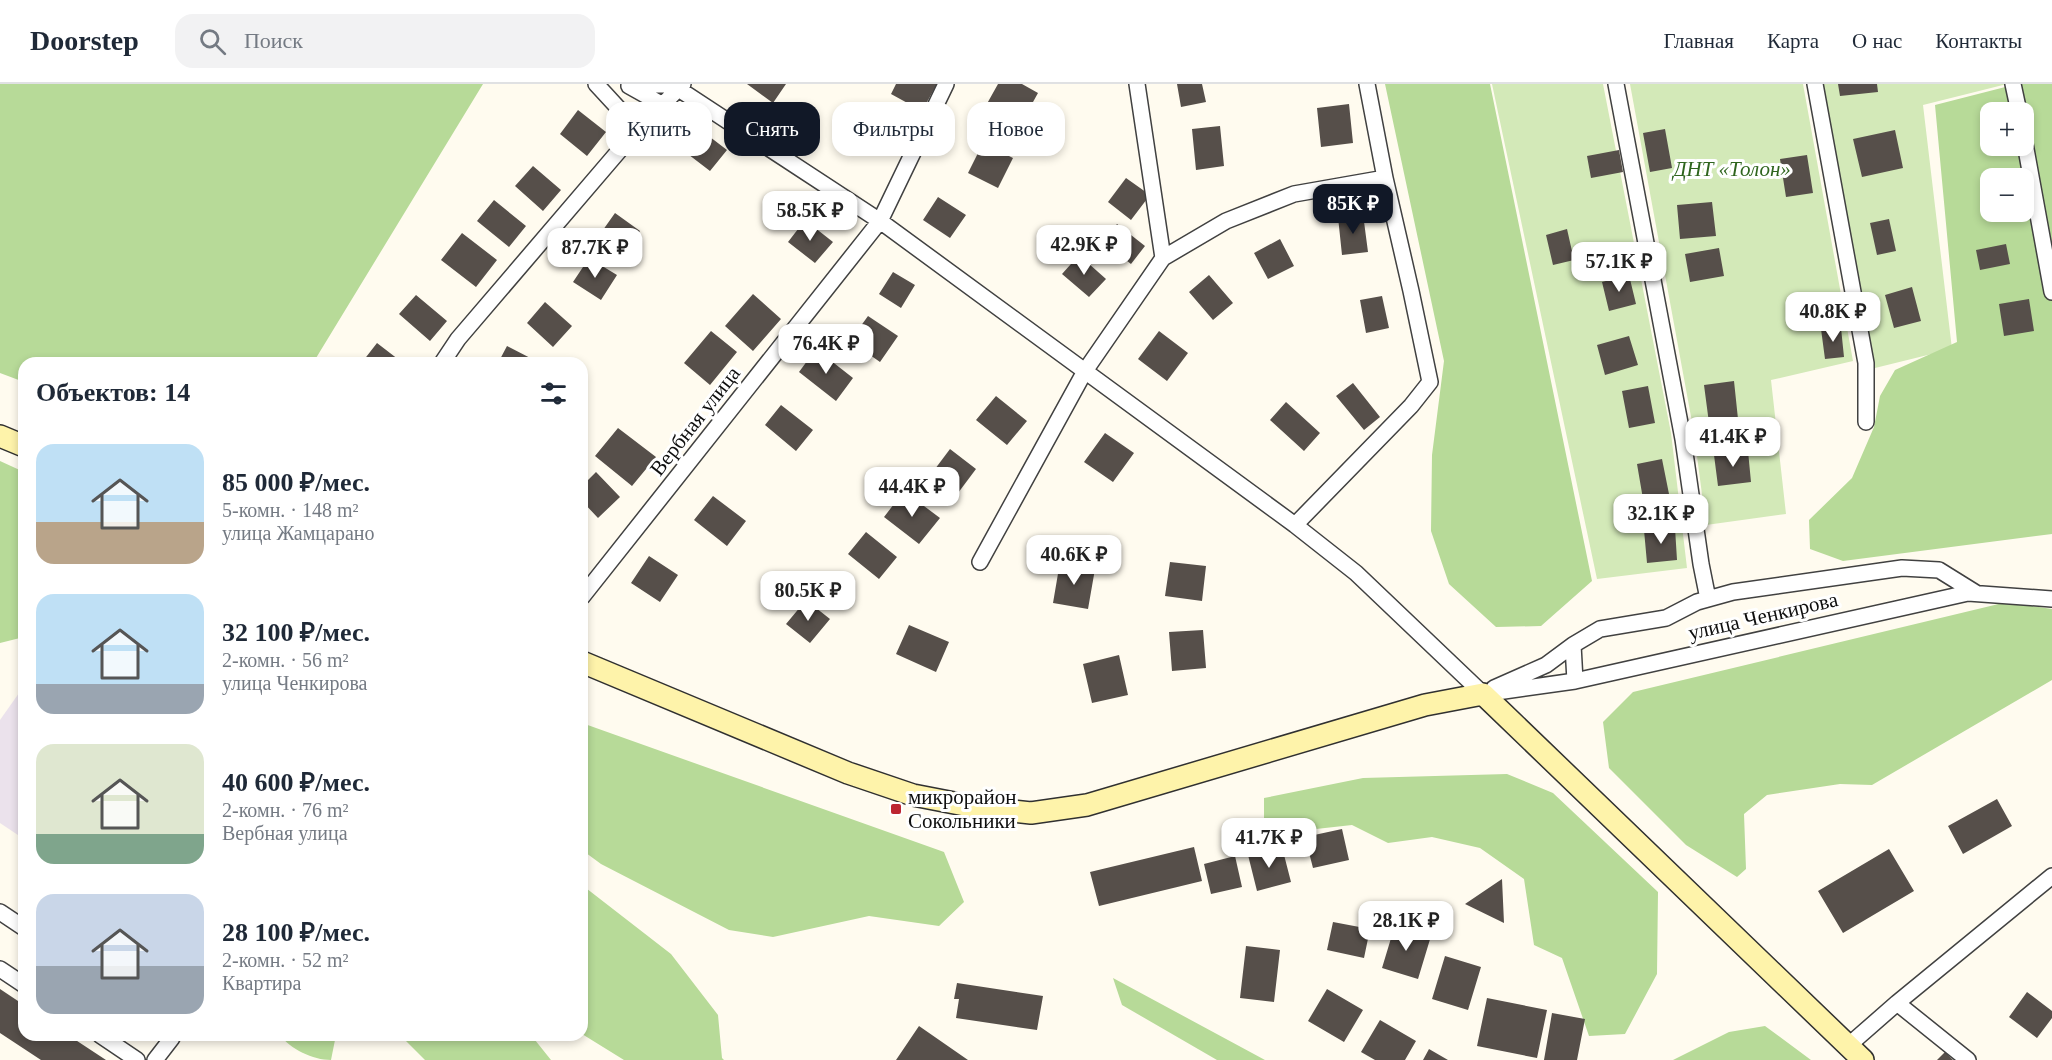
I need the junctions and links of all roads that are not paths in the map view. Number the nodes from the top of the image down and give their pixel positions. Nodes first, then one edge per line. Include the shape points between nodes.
1 (596, 84) edge
2 (627, 84) edge
3 (946, 84) edge
4 (1137, 84) edge
5 (1367, 84) edge
6 (1616, 84) edge
7 (1815, 84) edge
8 (2013, 84) edge
9 (677, 86) edge
10 (613, 102) edge
11 (658, 102) edge
12 (665, 102) edge
13 (2017, 102) edge
14 (615, 156) edge
15 (2027, 156) edge
16 (1385, 178) junction
17 (880, 221) junction
18 (1163, 258) junction
19 (2052, 292) edge
20 (446, 357) edge
21 (1085, 371) junction
22 (1866, 422) dead end
23 (0, 436) edge
24 (18, 444) edge
25 (1295, 525) junction
26 (980, 562) dead end
27 (588, 589) edge
28 (1976, 593) junction
29 (1708, 599) junction
30 (2052, 599) edge
31 (1573, 645) junction
32 (588, 665) edge
33 (1575, 681) junction
34 (1483, 694) junction
35 (2052, 876) edge
36 (0, 912) edge
37 (18, 924) edge
38 (0, 969) edge
39 (18, 981) edge
40 (1897, 1003) junction
41 (109, 1041) edge
42 (170, 1041) edge
43 (1856, 1052) edge
44 (137, 1060) edge
45 (155, 1060) edge
46 (1968, 1060) edge

1 - 10 street
2 - 9 street
2 - 11 street
3 - 17 street, Вербная улица
4 - 18 street
5 - 16 street
6 - 29 street via 1683,439
7 - 22 street via 1866,363
8 - 13 street
9 - 12 street
9 - 17 street
14 - 20 street
15 - 19 street
16 - 18 street via 1294,194 1226,221
16 - 25 street via 1430,382
17 - 21 street
17 - 27 street, Вербная улица
18 - 21 street
21 - 25 street
21 - 26 street
23 - 24 street
25 - 34 street via 1356,573
28 - 29 street via 1939,570 1902,568
28 - 30 street, улица Ченкирова
28 - 33 street, улица Ченкирова
29 - 31 street via 1666,618 1600,628
31 - 33 street
31 - 34 street via 1546,665
32 - 34 street via 848,773 913,795 1031,813 1087,805 1425,705
33 - 34 street, улица Ченкирова
34 - 43 street
35 - 40 street
36 - 37 street
38 - 39 street
40 - 43 street
40 - 46 street
41 - 44 street
42 - 45 street

